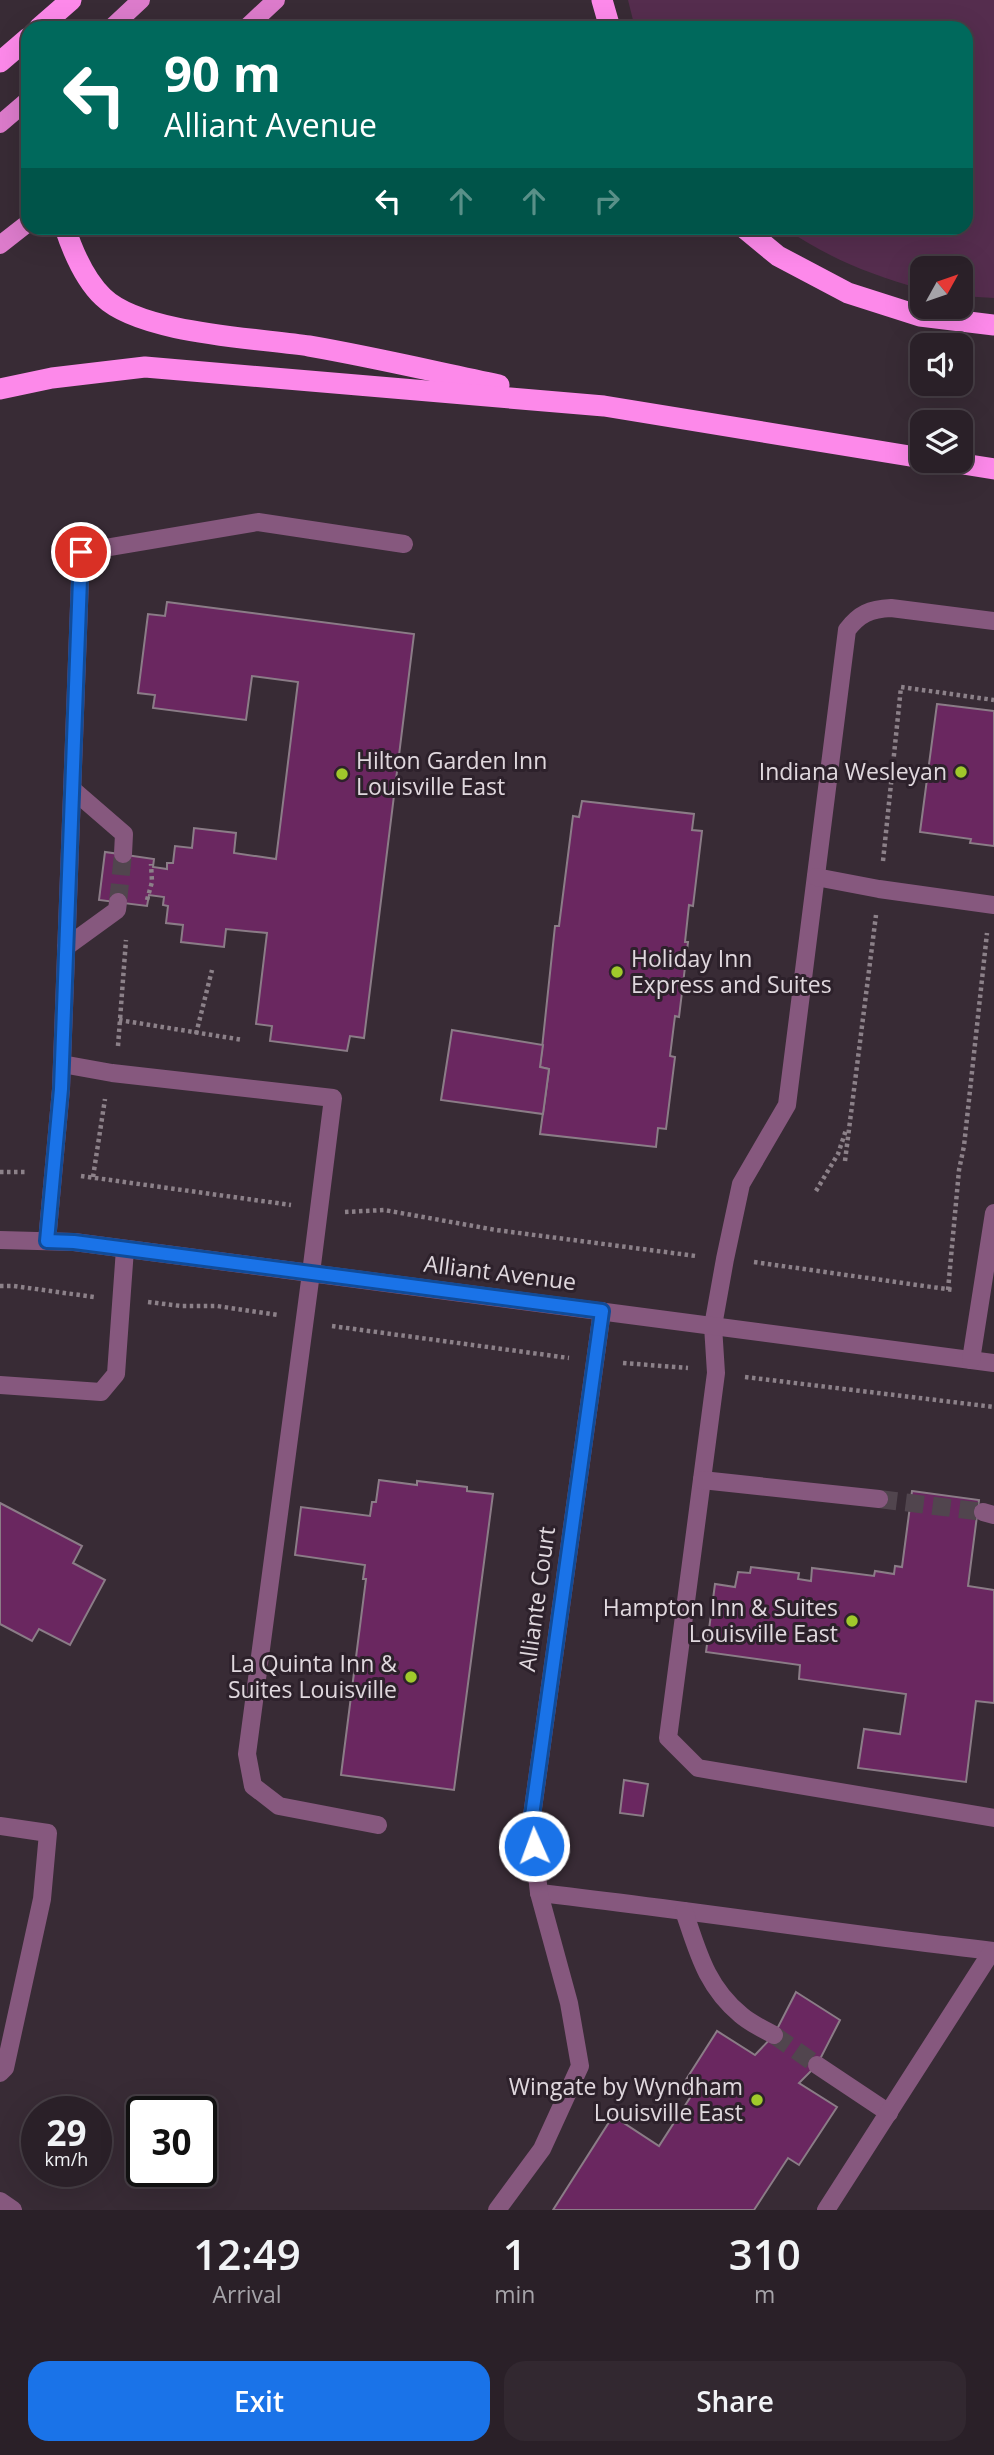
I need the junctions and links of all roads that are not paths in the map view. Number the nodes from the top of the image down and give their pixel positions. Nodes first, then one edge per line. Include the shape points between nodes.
1 (71, 0) edge
2 (141, 0) edge
3 (276, 0) edge
4 (602, 0) edge
5 (48, 21) edge
6 (118, 21) edge
7 (254, 21) edge
8 (608, 21) edge
9 (21, 44) edge
10 (0, 62) edge
11 (21, 106) edge
12 (0, 124) edge
13 (21, 228) edge
14 (67, 235) edge
15 (752, 235) edge
16 (0, 245) edge
17 (994, 325) edge
18 (0, 389) edge
19 (604, 406) junction
20 (910, 456) edge
21 (973, 466) edge
22 (994, 469) edge
23 (404, 544) dead end
24 (994, 621) edge
25 (72, 789) junction
26 (123, 854) tunnel mouth
27 (816, 877) junction
28 (118, 902) tunnel mouth
29 (993, 905) edge
30 (66, 947) junction
31 (62, 1064) junction
32 (994, 1213) edge
33 (0, 1240) edge
34 (47, 1241) junction
35 (125, 1249) junction
36 (312, 1273) junction
37 (602, 1311) junction
38 (713, 1326) junction
39 (971, 1360) junction
40 (994, 1363) edge
41 (0, 1385) edge
42 (702, 1480) junction
43 (879, 1499) tunnel mouth
44 (994, 1818) edge
45 (378, 1825) dead end
46 (0, 1826) edge
47 (539, 1894) junction
48 (684, 1911) junction
49 (993, 1951) edge
50 (774, 2035) tunnel mouth
51 (817, 2065) tunnel mouth
52 (0, 2073) edge
53 (888, 2113) junction
54 (0, 2201) edge
55 (13, 2210) edge
56 (497, 2210) edge
57 (827, 2210) edge

1 - 5 highway
2 - 6 main road
3 - 7 main road
4 - 8 highway
9 - 10 highway
11 - 12 main road
13 - 16 main road
14 - 19 highway via 75,258 103,298 159,324 310,346
15 - 17 highway via 778,256 848,293 920,316
18 - 19 highway via 145,368
19 - 20 highway
21 - 22 highway
23 - 25 street via 258,522 81,552
24 - 27 street via 891,608 858,616 846,630
25 - 26 street via 124,834
25 - 30 street
27 - 29 street
27 - 38 street via 787,1105 741,1184
28 - 30 street via 117,910
30 - 31 street
31 - 34 street
31 - 36 street via 332,1098
32 - 39 street
33 - 34 street, Alliant Avenue
34 - 35 street, Alliant Avenue
35 - 36 street, Alliant Avenue
35 - 41 street via 116,1374 101,1392
36 - 37 street, Alliant Avenue
36 - 45 street via 247,1755 253,1786 279,1806
37 - 38 street, Alliant Avenue
37 - 47 street, Alliante Court via 531,1823
38 - 39 street, Alliant Avenue
38 - 42 street via 716,1373
39 - 40 street, Alliant Avenue
42 - 43 street
42 - 44 street via 668,1738 698,1768
46 - 52 street via 48,1833 42,1899 5,2068
47 - 48 street
47 - 56 street, Alliante Court via 569,2003 580,2066 542,2149
48 - 49 street
48 - 50 street via 703,1968 717,1989 741,2016
49 - 53 street
51 - 53 street
53 - 57 street
54 - 55 street

